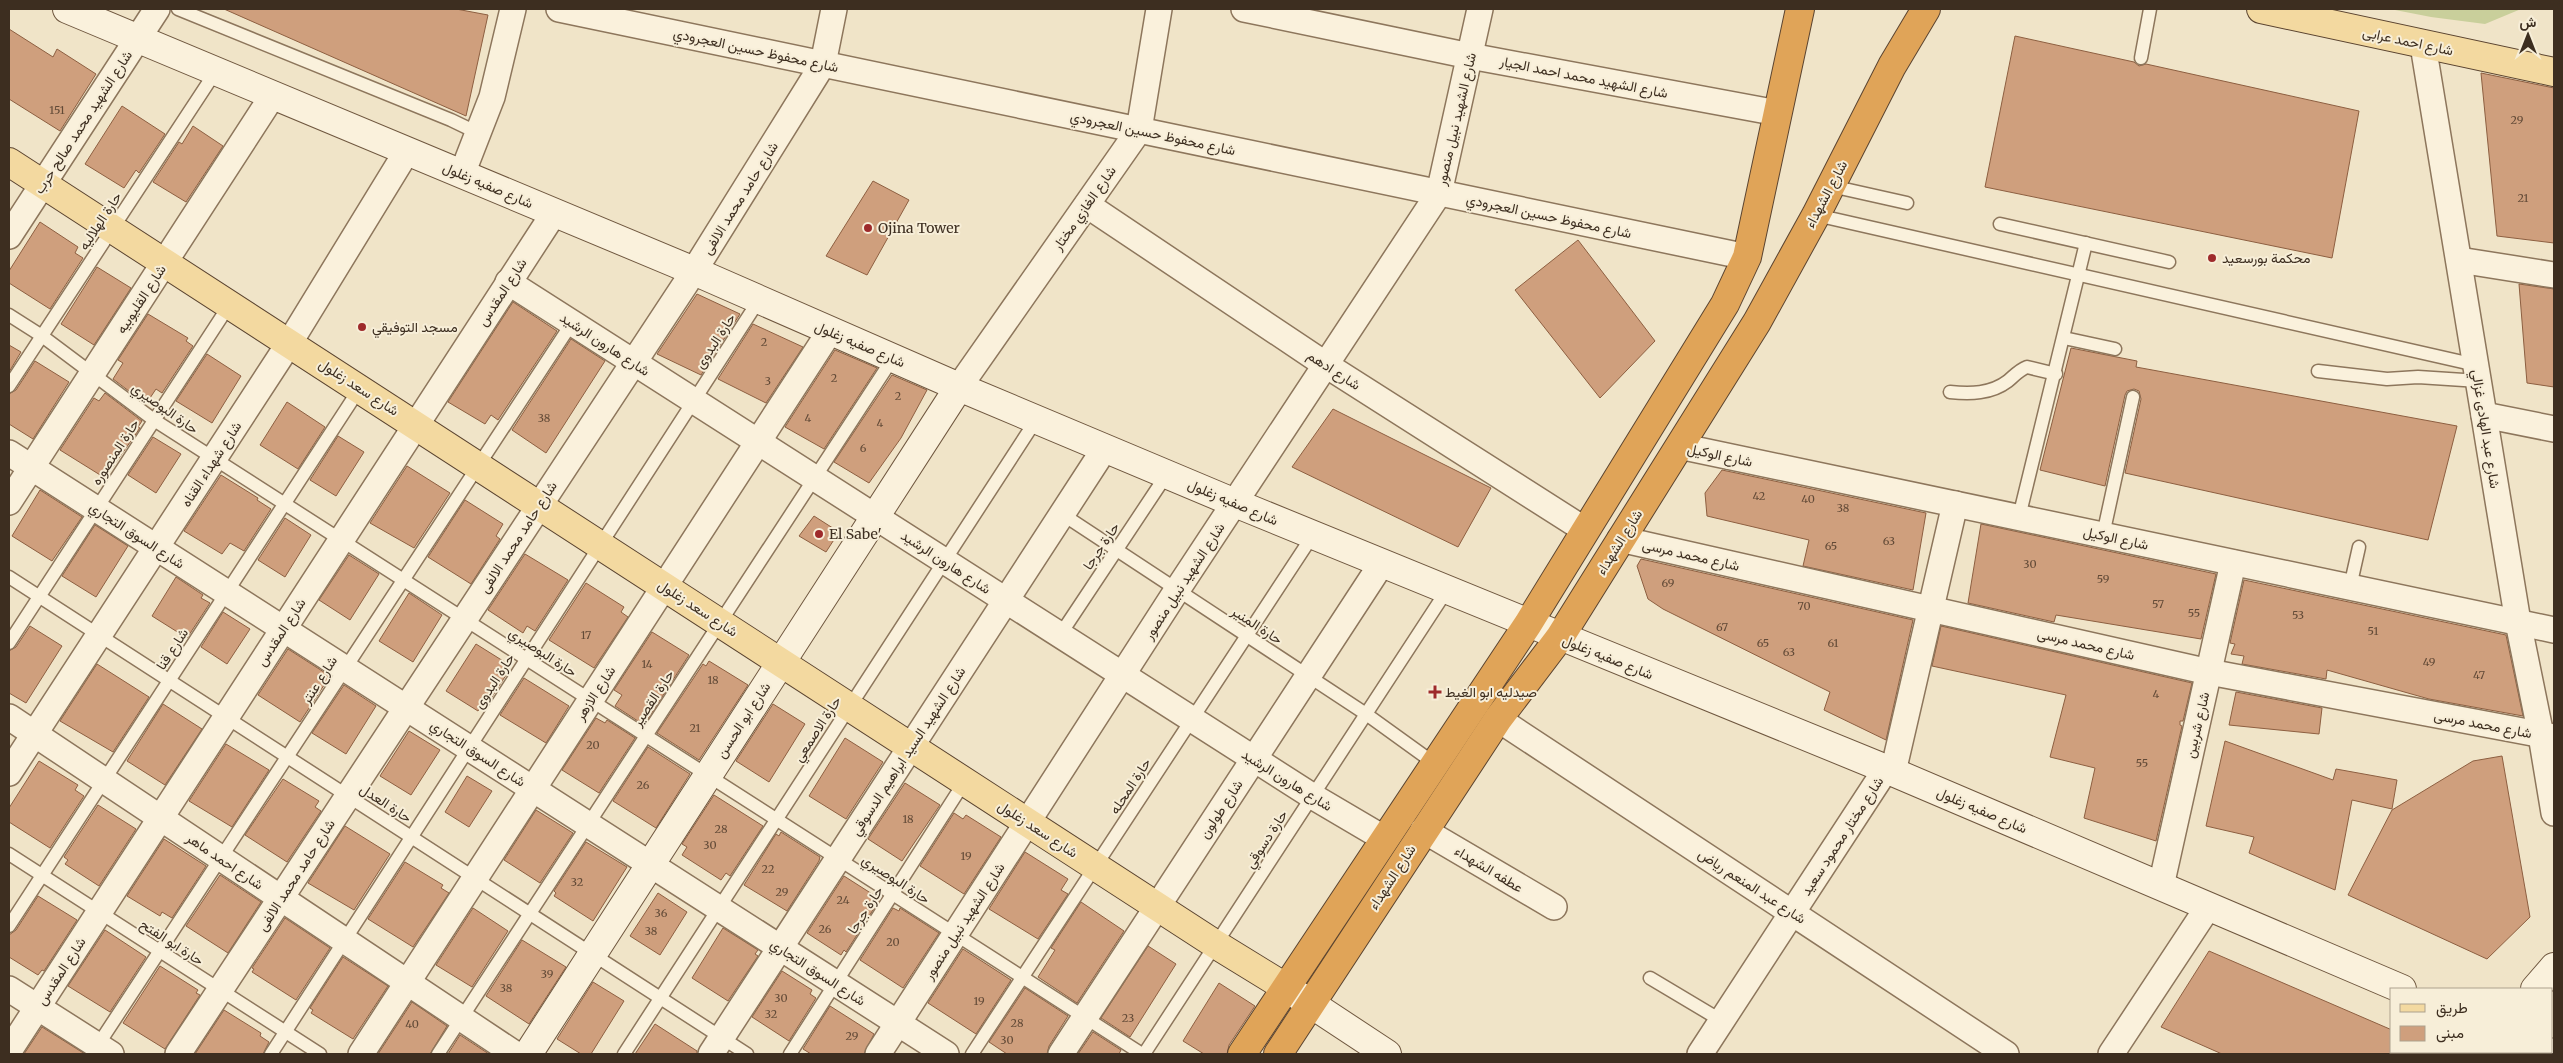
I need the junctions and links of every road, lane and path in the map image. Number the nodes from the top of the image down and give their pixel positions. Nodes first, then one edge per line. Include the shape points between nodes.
1 (67, 9) edge
2 (157, 9) edge
3 (178, 9) edge
4 (512, 9) edge
5 (559, 9) edge
6 (834, 9) edge
7 (1159, 9) edge
8 (1244, 9) edge
9 (1480, 9) edge
10 (1800, 9) edge
11 (1926, 9) edge
12 (2150, 9) edge
13 (2262, 9) edge
14 (138, 38) junction
15 (2423, 45) junction
16 (1470, 56) junction
17 (2141, 58) dead end
18 (824, 64) junction
19 (216, 71) junction
20 (2554, 72) edge
21 (273, 96) junction
22 (1778, 114) junction
23 (1139, 130) junction
24 (478, 133) junction
25 (407, 151) junction
26 (9, 162) edge
27 (462, 174) junction
28 (43, 184) junction
29 (1831, 186) junction
30 (1439, 193) junction
31 (1907, 203) dead end
32 (1087, 204) junction
33 (554, 212) junction
34 (1816, 215) junction
35 (2000, 224) dead end
36 (113, 228) junction
37 (9, 236) edge
38 (2086, 243) junction
39 (1747, 257) junction
40 (2459, 260) junction
41 (165, 261) junction
42 (2169, 262) dead end
43 (694, 271) junction
44 (2078, 274) junction
45 (2554, 275) edge
46 (508, 282) junction
47 (759, 300) junction
48 (230, 304) junction
49 (9, 315) edge
50 (572, 323) junction
51 (830, 331) junction
52 (42, 336) junction
53 (2064, 338) junction
54 (290, 342) junction
55 (2115, 349) dead end
56 (893, 358) junction
57 (634, 362) junction
58 (1326, 365) junction
59 (2318, 370) dead end
60 (2477, 373) junction
61 (92, 374) junction
62 (2056, 374) junction
63 (9, 386) edge
64 (959, 387) junction
65 (360, 388) junction
66 (1950, 392) dead end
67 (2132, 397) dead end
68 (694, 401) junction
69 (2484, 415) junction
70 (154, 420) junction
71 (1036, 420) junction
72 (416, 424) junction
73 (2554, 429) edge
74 (758, 442) junction
75 (1679, 446) junction
76 (1105, 448) junction
77 (9, 453) edge
78 (214, 458) junction
79 (478, 465) junction
80 (32, 467) junction
81 (1167, 474) junction
82 (815, 478) junction
83 (9, 502) edge
84 (1235, 503) junction
85 (284, 504) junction
86 (1955, 504) junction
87 (540, 505) junction
88 (96, 509) junction
89 (1062, 514) junction
90 (875, 516) junction
91 (2019, 518) junction
92 (1585, 530) junction
93 (1312, 535) junction
94 (2103, 536) junction
95 (1620, 539) junction
96 (341, 540) junction
97 (601, 545) junction
98 (156, 547) junction
99 (2359, 547) dead end
100 (1116, 550) junction
101 (944, 561) junction
102 (1382, 563) junction
103 (2233, 563) junction
104 (9, 577) edge
105 (403, 580) junction
106 (664, 586) junction
107 (2350, 587) junction
108 (1178, 590) junction
109 (1447, 590) junction
110 (227, 592) junction
111 (39, 596) junction
112 (1006, 600) junction
113 (1931, 609) junction
114 (464, 619) junction
115 (721, 622) junction
116 (2518, 622) junction
117 (1528, 624) junction
118 (283, 629) junction
119 (2554, 630) edge
120 (99, 635) junction
121 (1060, 635) junction
122 (1246, 635) junction
123 (1560, 637) junction
124 (9, 643) edge
125 (527, 659) junction
126 (781, 662) junction
127 (345, 668) junction
128 (2209, 672) junction
129 (1123, 675) junction
130 (1308, 676) junction
131 (169, 680) junction
132 (590, 700) junction
133 (850, 706) junction
134 (406, 708) junction
135 (1366, 714) junction
136 (9, 717) edge
137 (226, 717) junction
138 (1192, 719) junction
139 (1498, 720) junction
140 (34, 734) junction
141 (646, 736) junction
142 (2548, 736) edge
143 (911, 746) junction
144 (469, 748) junction
145 (287, 757) junction
146 (1254, 759) junction
147 (1434, 763) junction
148 (1889, 771) junction
149 (9, 773) edge
150 (708, 775) junction
151 (104, 781) junction
152 (965, 782) junction
153 (533, 789) junction
154 (348, 796) junction
155 (1312, 796) junction
156 (2554, 813) edge
157 (160, 818) junction
158 (776, 819) junction
159 (1028, 822) junction
160 (588, 825) junction
161 (1423, 830) junction
162 (411, 837) junction
163 (1385, 839) junction
164 (9, 854) edge
165 (220, 858) junction
166 (838, 859) junction
167 (650, 864) junction
168 (1095, 866) junction
169 (42, 876) junction
170 (475, 878) junction
171 (2161, 886) junction
172 (892, 894) junction
173 (281, 898) junction
174 (1157, 907) junction
175 (1554, 907) dead end
176 (2208, 907) junction
177 (719, 908) junction
178 (99, 912) junction
179 (1793, 913) junction
180 (530, 914) junction
181 (9, 926) edge
182 (955, 934) junction
183 (344, 941) junction
184 (1215, 944) junction
185 (780, 948) junction
186 (159, 951) junction
187 (592, 954) junction
188 (2554, 967) edge
189 (1022, 977) junction
190 (1650, 978) dead end
191 (407, 982) junction
192 (835, 983) junction
193 (1285, 986) junction
194 (2400, 988) edge
195 (2536, 988) edge
196 (9, 989) edge
197 (220, 990) junction
198 (660, 998) junction
199 (1310, 1003) junction
200 (37, 1007) junction
201 (1085, 1018) junction
202 (462, 1019) junction
203 (1722, 1021) junction
204 (898, 1023) junction
205 (285, 1032) junction
206 (716, 1046) edge
207 (9, 1051) edge
208 (100, 1051) edge
209 (178, 1054) edge
210 (271, 1054) edge
211 (320, 1054) edge
212 (360, 1054) edge
213 (438, 1054) edge
214 (515, 1054) edge
215 (528, 1054) edge
216 (624, 1054) edge
217 (747, 1054) edge
218 (790, 1054) edge
219 (878, 1054) edge
220 (946, 1054) edge
221 (972, 1054) edge
222 (1061, 1054) edge
223 (1143, 1054) edge
224 (1242, 1054) edge
225 (1278, 1054) edge
226 (1387, 1054) edge
227 (1700, 1054) edge
228 (2006, 1054) edge
229 (2111, 1054) edge

1 - 14 street, شارع صفيه زغلول
2 - 14 street, شارع الشهيد محمد صالح حرب
3 - 24 lane
4 - 24 street via 497,79
5 - 18 street, شارع محفوظ حسين العجرودي
6 - 18 street, شارع حامد محمد الالفى
7 - 23 street, شارع الغازي مختار
8 - 16 street, شارع الشهيد محمد احمد الجيار
9 - 16 street, شارع الشهيد نبيل منصور
10 - 22 highway, شارع الشهداء
11 - 29 highway, شارع الشهداء via 1892,66
12 - 17 lane
13 - 15 main road, شارع احمد عرابى
14 - 19 street, شارع صفيه زغلول
14 - 28 street, شارع الشهيد محمد صالح حرب
15 - 20 main road, شارع احمد عرابى
15 - 40 street, شارع عبد الهادى غزالي
16 - 22 street, شارع الشهيد محمد احمد الجيار
16 - 30 street, شارع الشهيد نبيل منصور
18 - 23 street, شارع محفوظ حسين العجرودي
18 - 43 street, شارع حامد محمد الالفى
19 - 21 street, شارع صفيه زغلول
19 - 36 lane, حارة الهلاليه
21 - 25 street, شارع صفيه زغلول
21 - 41 street, شارع القليوبيه
22 - 39 highway, شارع الشهداء
23 - 30 street, شارع محفوظ حسين العجرودي
23 - 32 street, شارع الغازي مختار
24 - 27 street
25 - 27 street, شارع صفيه زغلول
25 - 54 street, شارع شهداء القناه
26 - 28 main road, شارع سعد زغلول
27 - 33 street, شارع صفيه زغلول
28 - 36 main road, شارع سعد زغلول
28 - 37 street, شارع الشهيد محمد صالح حرب
29 - 31 lane
29 - 34 highway, شارع الشهداء
30 - 39 street, شارع محفوظ حسين العجرودي
30 - 58 street, شارع الشهيد نبيل منصور
32 - 58 street, شارع ادهم
32 - 64 street, شارع الغازي مختار
33 - 43 street, شارع صفيه زغلول
33 - 46 street, شارع المقدس
34 - 44 lane
34 - 75 highway, شارع الشهداء via 1757,322
35 - 38 lane
36 - 41 main road, شارع سعد زغلول
36 - 52 lane, حارة الهلاليه
38 - 42 lane
38 - 44 lane
39 - 92 highway, شارع الشهداء via 1725,304
40 - 45 street
40 - 60 street, شارع عبد الهادى غزالي
41 - 48 main road, شارع سعد زغلول
41 - 61 street, شارع القليوبيه
43 - 47 street, شارع صفيه زغلول
43 - 57 street, شارع حامد محمد الالفى
44 - 53 lane
44 - 60 lane
46 - 50 street, شارع هارون الرشيد
46 - 72 street, شارع المقدس
47 - 51 street, شارع صفيه زغلول
47 - 68 lane, حارة البدوى
48 - 54 main road, شارع سعد زغلول
48 - 70 lane, حارة المنصوره
49 - 52 lane, حارة البوصيري
50 - 57 street, شارع هارون الرشيد
50 - 79 lane, شارع عنتر
51 - 56 street, شارع صفيه زغلول
51 - 74 street, شارع الازهر
52 - 61 lane, حارة البوصيري
52 - 63 lane, حارة الهلاليه
53 - 55 lane
53 - 62 lane
54 - 65 main road, شارع سعد زغلول
54 - 78 street, شارع شهداء القناه
56 - 64 street, شارع صفيه زغلول
56 - 82 lane, حارة القصير
57 - 68 street, شارع هارون الرشيد
57 - 87 street, شارع حامد محمد الالفى
58 - 84 street, شارع الشهيد نبيل منصور
58 - 92 street, شارع ادهم
59 - 60 lane via 2387,379
60 - 69 street, شارع عبد الهادى غزالي
61 - 70 lane, حارة البوصيري
61 - 80 street, شارع القليوبيه
62 - 66 lane via 2027,367 2006,383 1989,390 1970,394
62 - 91 lane
64 - 71 street, شارع صفيه زغلول
64 - 90 street, شارع ابو الحسن
65 - 72 main road, شارع سعد زغلول
65 - 85 lane, شارع قنا
67 - 94 lane
68 - 74 street, شارع هارون الرشيد
68 - 97 lane, حارة البدوى
69 - 73 street
69 - 116 street, شارع عبد الهادى غزالي
70 - 78 lane, حارة البوصيري
70 - 88 lane, حارة المنصوره
71 - 76 street, شارع صفيه زغلول
71 - 101 lane, حارة الاصمعي
72 - 79 main road, شارع سعد زغلول
72 - 96 street, شارع المقدس
74 - 82 street, شارع هارون الرشيد
74 - 106 street, شارع الازهر
75 - 86 street, شارع الوكيل
75 - 95 highway, شارع الشهداء
76 - 81 street, شارع صفيه زغلول
76 - 89 street, شارع الشهيد السيد ابراهيم الدسوقي
77 - 80 street, شارع السوق التجاري
78 - 85 lane, حارة البوصيري
78 - 98 street, شارع شهداء القناه
79 - 87 main road, شارع سعد زغلول
79 - 105 lane, شارع عنتر
80 - 83 street, شارع القليوبيه
80 - 88 street, شارع السوق التجاري
81 - 84 street, شارع صفيه زغلول
81 - 100 lane, حارة جرجا
82 - 90 street, شارع هارون الرشيد
82 - 115 lane, حارة القصير
84 - 93 street, شارع صفيه زغلول
84 - 108 street, شارع الشهيد نبيل منصور
85 - 96 lane, حارة البوصيري
85 - 110 lane, شارع قنا
86 - 91 street, شارع الوكيل
86 - 113 street, شارع مختار محمود سعيد
87 - 97 main road, شارع سعد زغلول
87 - 114 street, شارع حامد محمد الالفى
88 - 98 street, شارع السوق التجاري
88 - 111 lane, حارة المنصوره
89 - 100 lane, حارة المنير
89 - 112 street, شارع الشهيد السيد ابراهيم الدسوقي
90 - 101 street, شارع هارون الرشيد
90 - 126 street, شارع ابو الحسن
91 - 94 street, شارع الوكيل
92 - 117 highway, شارع الشهداء
93 - 102 street, شارع صفيه زغلول
93 - 122 lane, حارة المحله
94 - 103 street, شارع الوكيل
95 - 113 street, شارع محمد مرسى
95 - 123 highway, شارع الشهداء
96 - 105 lane, حارة البوصيري
96 - 118 street, شارع المقدس
97 - 106 main road, شارع سعد زغلول
97 - 125 lane, حارة البدوى
98 - 110 street, شارع السوق التجاري
98 - 120 street, شارع شهداء القناه
99 - 107 lane
100 - 108 lane, حارة المنير
100 - 121 lane, حارة جرجا
101 - 112 street, شارع هارون الرشيد
101 - 133 lane, حارة الاصمعي
102 - 109 street, شارع صفيه زغلول
102 - 130 street, شارع طولون
103 - 107 street, شارع الوكيل
103 - 128 street, شارع شربين
104 - 111 lane, حارة العدل
105 - 114 lane, حارة البوصيري
105 - 127 lane, شارع عنتر
106 - 115 main road, شارع سعد زغلول
106 - 132 street, شارع الازهر
107 - 116 street, شارع الوكيل
108 - 122 lane, حارة المنير
108 - 129 street, شارع الشهيد نبيل منصور
109 - 117 street, شارع صفيه زغلول
109 - 135 lane, حارة دسوقي
110 - 118 street, شارع السوق التجاري
110 - 131 lane, شارع قنا
111 - 120 lane, حارة العدل
111 - 124 lane, حارة المنصوره
112 - 121 street, شارع هارون الرشيد
112 - 143 street, شارع الشهيد السيد ابراهيم الدسوقي
113 - 128 street, شارع محمد مرسى
113 - 148 street, شارع مختار محمود سعيد
114 - 125 lane, حارة البوصيري
114 - 134 street, شارع حامد محمد الالفى
115 - 126 main road, شارع سعد زغلول
115 - 141 lane, حارة القصير
116 - 119 street, شارع الوكيل
116 - 142 street, شارع عبد الهادى غزالي
117 - 123 street, شارع صفيه زغلول
117 - 147 highway, شارع الشهداء
118 - 127 street, شارع السوق التجاري
118 - 137 street, شارع المقدس
120 - 131 lane, حارة العدل
120 - 140 street, شارع شهداء القناه
121 - 129 street, شارع هارون الرشيد
122 - 130 lane, حارة المنير
122 - 138 lane, حارة المحله
123 - 139 highway, شارع الشهداء
123 - 148 street, شارع صفيه زغلول
125 - 132 lane, حارة البوصيري
125 - 144 lane, حارة البدوى
126 - 133 main road, شارع سعد زغلول
126 - 150 street, شارع ابو الحسن
127 - 134 street, شارع السوق التجاري
127 - 145 lane, شارع عنتر
128 - 142 street, شارع محمد مرسى
128 - 171 street, شارع شربين
129 - 138 street, شارع هارون الرشيد
129 - 159 street, شارع الشهيد نبيل منصور
130 - 135 lane, حارة المنير
130 - 146 street, شارع طولون
131 - 137 lane, حارة العدل
131 - 151 lane, شارع قنا
132 - 141 lane, حارة البوصيري
132 - 153 street, شارع الازهر
133 - 143 main road, شارع سعد زغلول
133 - 158 lane, حارة الاصمعي
134 - 144 street, شارع السوق التجاري
134 - 154 street, شارع حامد محمد الالفى
135 - 147 lane, حارة المنير
135 - 155 lane, حارة دسوقي
136 - 140 street, شارع احمد ماهر
137 - 145 lane, حارة العدل
137 - 157 street, شارع المقدس
138 - 146 street, شارع هارون الرشيد
138 - 168 lane, حارة المحله
139 - 161 highway, شارع الشهداء
139 - 179 street, شارع عبد المنعم رياض
140 - 149 street, شارع شهداء القناه
140 - 151 street, شارع احمد ماهر
141 - 150 lane, حارة البوصيري
141 - 160 lane, حارة القصير
142 - 156 street, شارع عبد الهادى غزالي
143 - 152 main road, شارع سعد زغلول
143 - 166 street, شارع الشهيد السيد ابراهيم الدسوقي
144 - 153 street, شارع السوق التجاري
144 - 162 lane, حارة البدوى
145 - 154 lane, حارة العدل
145 - 165 lane, شارع عنتر
146 - 155 street, شارع هارون الرشيد
146 - 174 street, شارع طولون
147 - 163 highway, شارع الشهداء
148 - 171 street, شارع صفيه زغلول
148 - 179 street, شارع مختار محمود سعيد
150 - 158 lane, حارة البوصيري
150 - 167 street, شارع ابو الحسن
151 - 157 street, شارع احمد ماهر
151 - 169 lane, شارع قنا
152 - 159 main road, شارع سعد زغلول
152 - 172 lane, حارة جرجا
153 - 160 street, شارع السوق التجاري
153 - 170 street, شارع الازهر
154 - 162 lane, حارة العدل
154 - 173 street, شارع حامد محمد الالفى
155 - 163 street, شارع هارون الرشيد
155 - 184 lane, حارة دسوقي
157 - 165 street, شارع احمد ماهر
157 - 178 street, شارع المقدس
158 - 166 lane, حارة البوصيري
158 - 177 lane, حارة الاصمعي
159 - 168 main road, شارع سعد زغلول
159 - 182 street, شارع الشهيد نبيل منصور
160 - 167 street, شارع السوق التجاري
160 - 180 lane, حارة القصير
161 - 175 street, عطفه الشهداء
161 - 199 highway, شارع الشهداء
162 - 170 lane, حارة العدل
162 - 183 lane, حارة البدوى
163 - 193 highway, شارع الشهداء
164 - 169 lane, حارة ابو الفتح
165 - 173 street, شارع احمد ماهر
165 - 186 lane, شارع عنتر
166 - 172 lane, حارة البوصيري
166 - 185 street, شارع الشهيد السيد ابراهيم الدسوقي
167 - 177 street, شارع السوق التجاري
167 - 187 street, شارع ابو الحسن
168 - 174 main road, شارع سعد زغلول
168 - 189 lane, حارة المحله
169 - 178 lane, حارة ابو الفتح
169 - 181 lane, شارع قنا
170 - 180 lane, حارة العدل
170 - 191 street, شارع الازهر
171 - 176 street, شارع صفيه زغلول
172 - 182 lane, حارة البوصيري
172 - 192 lane, حارة جرجا
173 - 183 street, شارع احمد ماهر
173 - 197 street, شارع حامد محمد الالفى
174 - 184 main road, شارع سعد زغلول
174 - 201 street, شارع طولون
176 - 194 street, شارع صفيه زغلول
176 - 229 street
177 - 185 street, شارع السوق التجاري
177 - 198 lane, حارة الاصمعي
178 - 186 lane, حارة ابو الفتح
178 - 200 street, شارع المقدس
179 - 203 street, شارع مختار محمود سعيد
179 - 228 street, شارع عبد المنعم رياض
180 - 187 lane, حارة العدل
180 - 202 lane, حارة القصير
182 - 189 lane, حارة البوصيري
182 - 204 street, شارع الشهيد نبيل منصور
183 - 191 street, شارع احمد ماهر
183 - 205 lane, حارة البدوى
184 - 193 main road, شارع سعد زغلول
184 - 223 lane, حارة دسوقي
185 - 192 street, شارع السوق التجاري
185 - 206 street, شارع الشهيد السيد ابراهيم الدسوقي
186 - 197 lane, حارة ابو الفتح
186 - 208 lane, شارع عنتر
187 - 198 lane, حارة العدل
187 - 215 street, شارع ابو الحسن
188 - 195 street
189 - 201 lane, حارة البوصيري
189 - 221 lane, حارة المحله
190 - 203 lane
191 - 202 street, شارع احمد ماهر
191 - 212 street, شارع الازهر
192 - 204 street, شارع السوق التجاري
192 - 218 lane, حارة جرجا
193 - 199 street, شارع سعد زغلول
193 - 224 highway, شارع الشهداء
196 - 200 street
197 - 205 lane, حارة ابو الفتح
197 - 209 street, شارع حامد محمد الالفى
198 - 206 lane, حارة العدل
198 - 216 lane, حارة الاصمعي
199 - 225 highway, شارع الشهداء
199 - 226 street, شارع سعد زغلول
200 - 207 street, شارع المقدس
200 - 208 street
201 - 222 street, شارع طولون
201 - 223 lane, حارة البوصيري
202 - 213 lane, حارة القصير
202 - 214 street, شارع احمد ماهر
203 - 227 street, شارع مختار محمود سعيد
204 - 219 street, شارع الشهيد نبيل منصور
204 - 220 street, شارع السوق التجاري
205 - 210 lane, حارة البدوى
205 - 211 lane, حارة ابو الفتح
206 - 217 lane, حارة العدل

